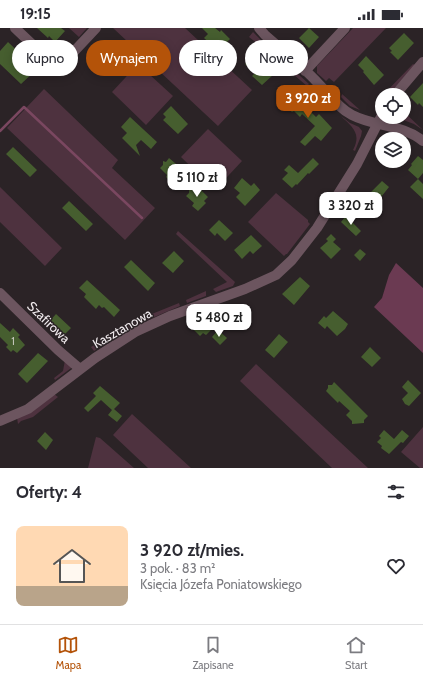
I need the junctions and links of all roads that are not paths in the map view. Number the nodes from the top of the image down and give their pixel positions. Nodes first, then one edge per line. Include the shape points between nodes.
1 (15, 28) edge
2 (96, 28) edge
3 (259, 28) edge
4 (345, 28) edge
5 (28, 40) edge
6 (271, 40) edge
7 (78, 47) edge
8 (423, 62) edge
9 (308, 68) edge
10 (308, 74) edge
11 (401, 88) edge
12 (375, 119) edge
13 (377, 124) edge
14 (391, 124) edge
15 (423, 141) edge
16 (0, 293) edge
17 (80, 370) junction
18 (0, 421) edge

1 - 5 street
2 - 7 street
3 - 6 street
4 - 9 street
8 - 11 street
10 - 12 street via 348,113 358,118
13 - 17 street, Kasztanowa via 357,164 317,228 281,271 258,284 154,323 125,338
14 - 15 street
16 - 17 street, Szafirowa
17 - 18 street, Kasztanowa via 28,409

